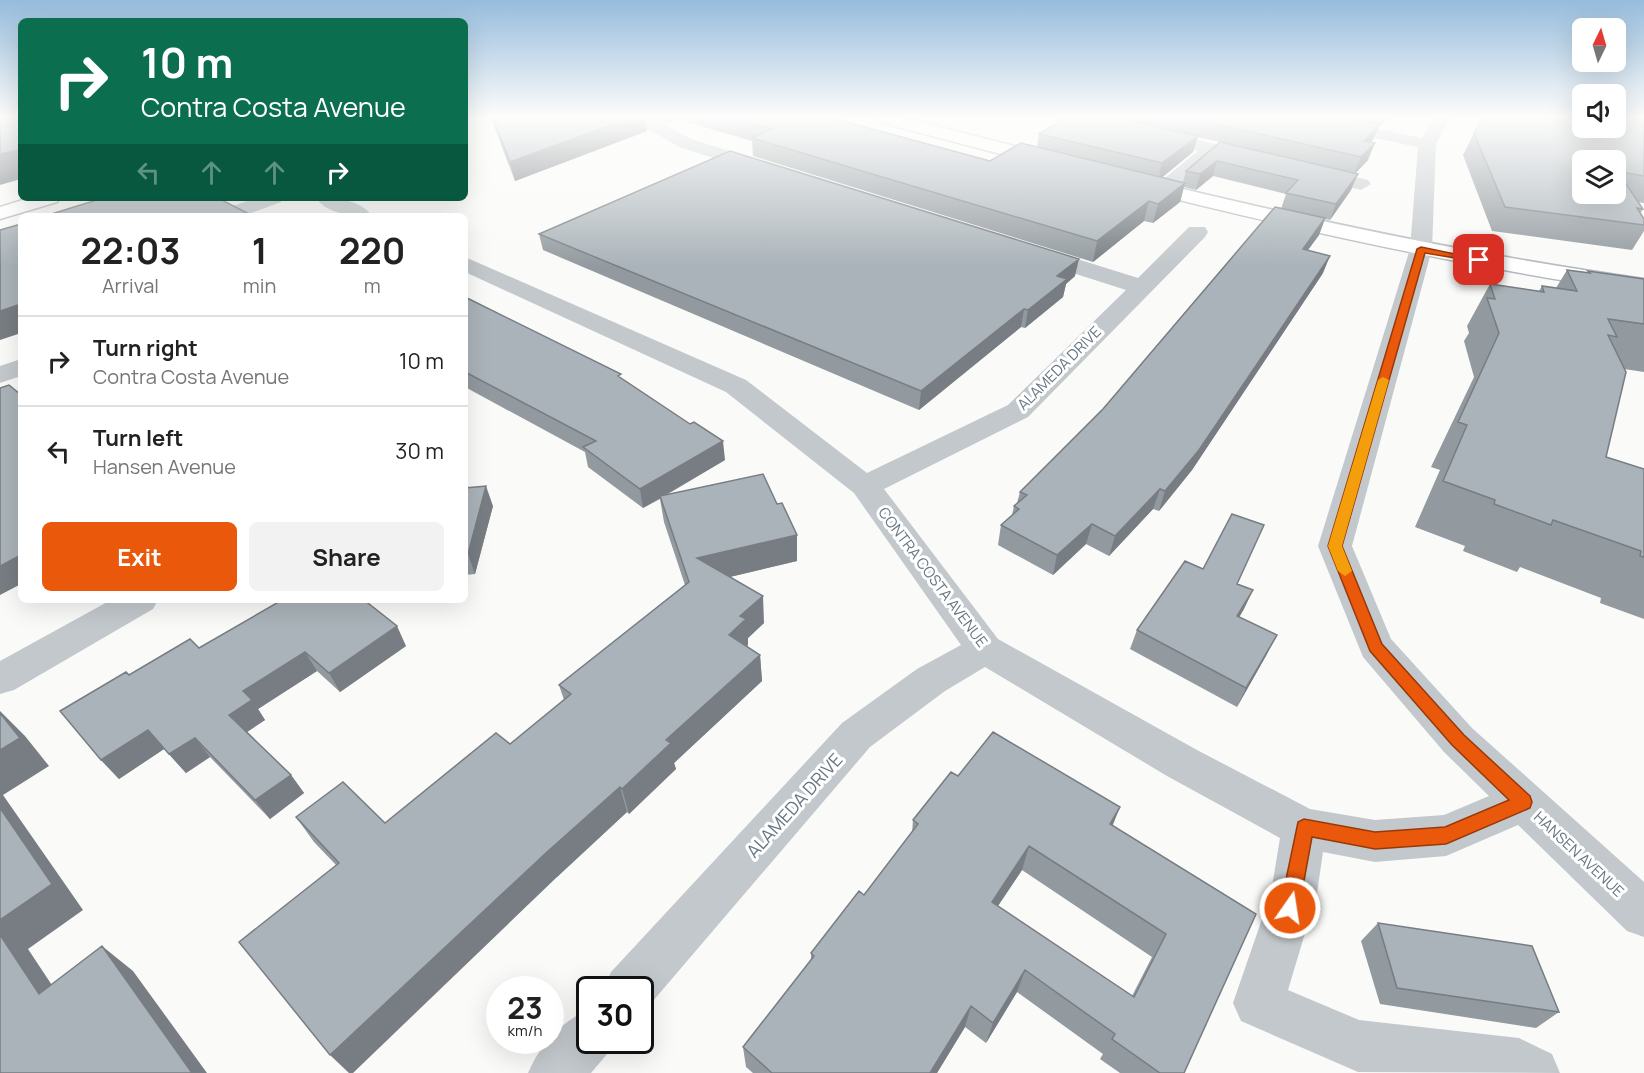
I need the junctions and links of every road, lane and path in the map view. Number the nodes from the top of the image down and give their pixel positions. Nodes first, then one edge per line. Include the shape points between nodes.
1 (760, 167) edge
2 (1189, 167) edge
3 (1430, 167) edge
4 (1292, 168) edge
5 (788, 176) edge
6 (1117, 178) edge
7 (1361, 184) dead end
8 (1162, 190) junction
9 (40, 201) edge
10 (264, 201) edge
11 (332, 201) edge
12 (68, 210) edge
13 (232, 210) edge
14 (0, 213) edge
15 (58, 213) edge
16 (356, 213) edge
17 (18, 225) edge
18 (0, 230) edge
19 (1197, 232) dead end
20 (1016, 247) edge
21 (1421, 249) junction
22 (468, 265) edge
23 (1141, 286) junction
24 (1644, 286) edge
25 (18, 368) edge
26 (0, 375) edge
27 (865, 486) junction
28 (135, 603) edge
29 (985, 649) junction
30 (0, 679) edge
31 (1523, 802) junction
32 (1304, 828) junction
33 (1644, 914) edge
34 (641, 976) edge
35 (576, 1050) edge
36 (555, 1073) edge
37 (1533, 1073) edge

1 - 5 street
2 - 8 street
3 - 21 street, HANSEN AVENUE
4 - 7 street
6 - 8 main road
8 - 21 main road
9 - 14 main road
10 - 13 street
11 - 16 street
12 - 15 main road
17 - 18 main road
19 - 23 street, ALAMEDA DRIVE
20 - 23 street
21 - 24 main road
21 - 31 street, HANSEN AVENUE via 1335,546 1376,647 1458,740
22 - 27 street, CONTRA COSTA AVENUE via 736,386
23 - 27 street, ALAMEDA DRIVE via 1018,411
25 - 26 street
27 - 29 street, CONTRA COSTA AVENUE
28 - 30 street
29 - 32 street, CONTRA COSTA AVENUE via 1182,763
29 - 34 street, ALAMEDA DRIVE via 931,680 856,735
31 - 32 street, CONTRA COSTA AVENUE via 1446,835 1375,841
31 - 33 street, HANSEN AVENUE
32 - 37 street via 1294,893 1259,1003 1358,1046 1519,1065
35 - 36 street

